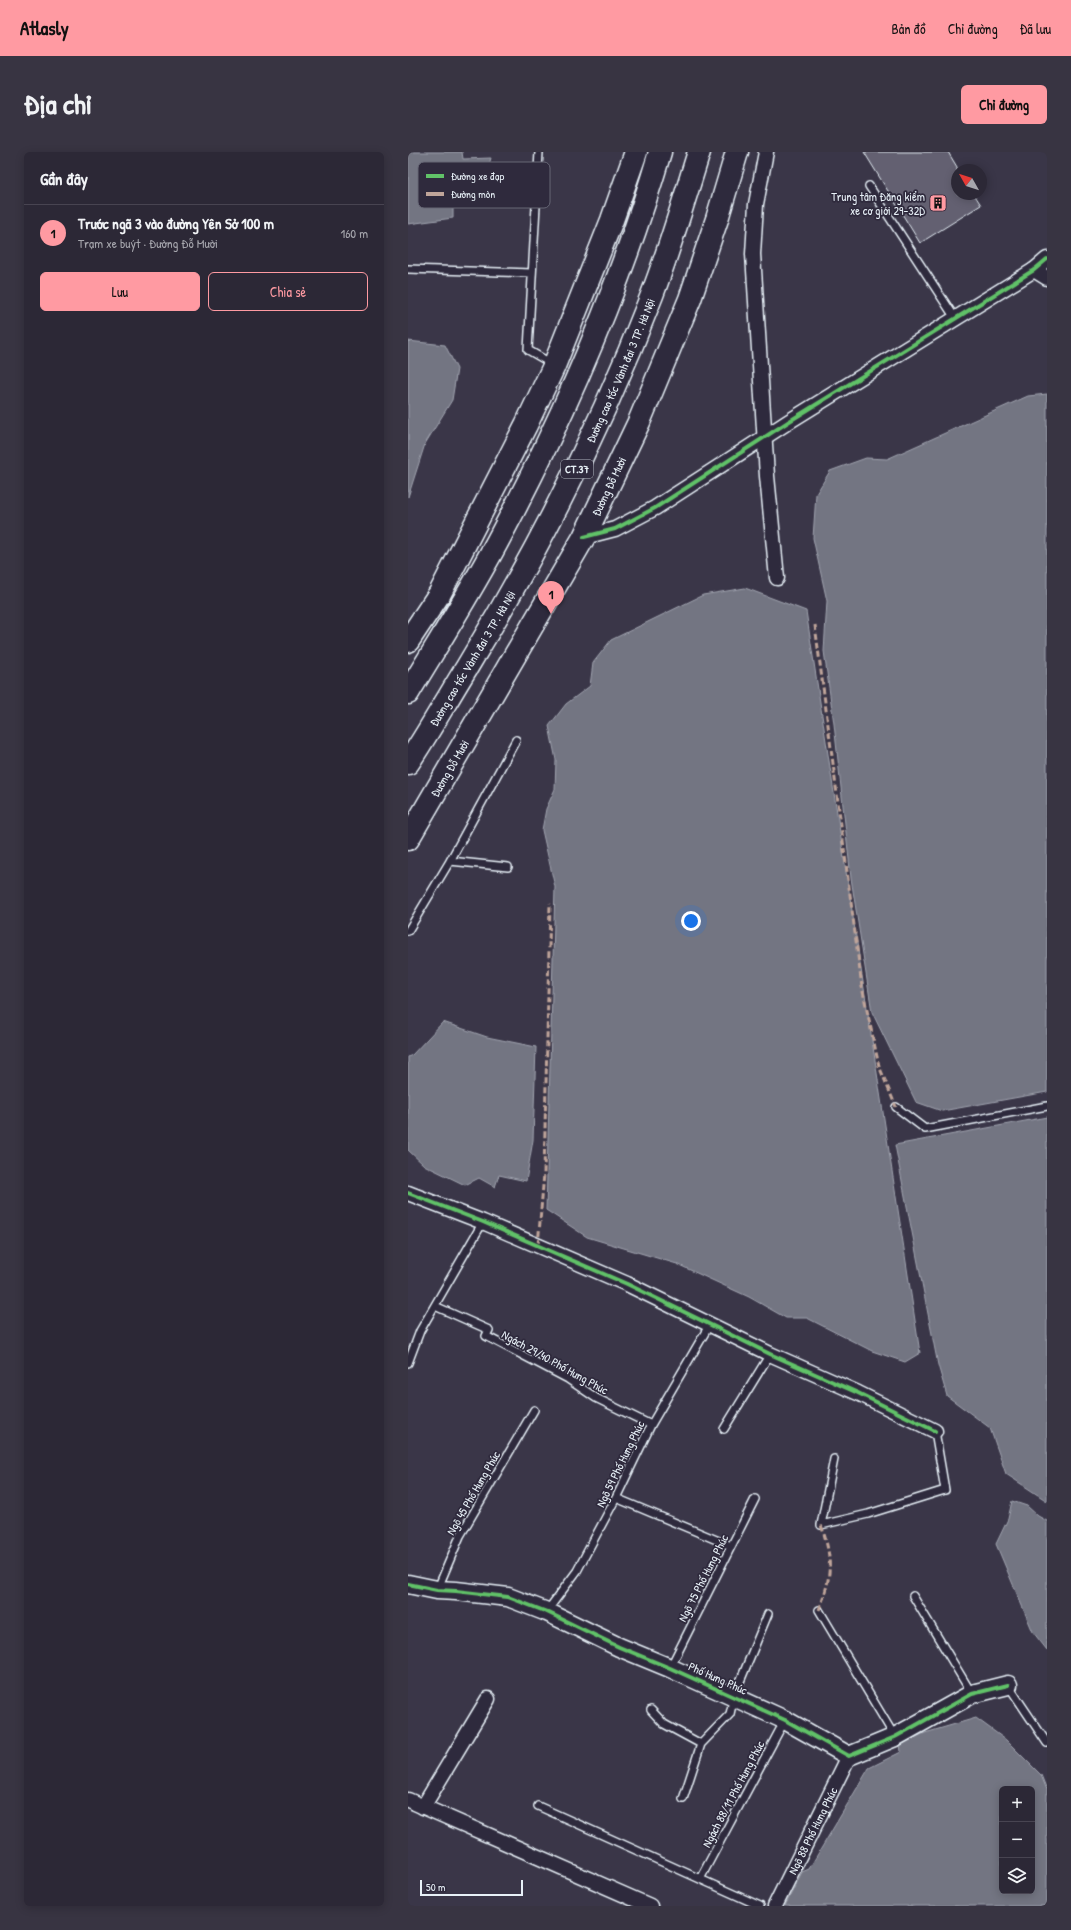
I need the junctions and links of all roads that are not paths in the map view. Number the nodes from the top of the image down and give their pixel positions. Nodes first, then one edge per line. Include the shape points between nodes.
1 (539, 152) edge
2 (636, 152) edge
3 (660, 152) edge
4 (698, 152) edge
5 (737, 152) edge
6 (766, 152) edge
7 (538, 162) edge
8 (869, 186) dead end
9 (536, 208) edge
10 (1047, 259) edge
11 (408, 269) edge
12 (1034, 270) junction
13 (532, 273) junction
14 (1047, 278) edge
15 (955, 318) junction
16 (554, 366) junction
17 (765, 437) junction
18 (584, 537) junction
19 (777, 578) dead end
20 (408, 641) edge
21 (408, 693) edge
22 (516, 740) dead end
23 (408, 763) edge
24 (408, 839) edge
25 (450, 861) junction
26 (508, 867) dead end
27 (408, 931) edge
28 (1047, 1106) edge
29 (896, 1107) dead end
30 (408, 1193) edge
31 (483, 1222) junction
32 (435, 1306) junction
33 (710, 1324) junction
34 (770, 1354) junction
35 (408, 1363) edge
36 (534, 1410) dead end
37 (651, 1425) junction
38 (724, 1429) dead end
39 (935, 1431) joint
40 (834, 1459) dead end
41 (616, 1498) junction
42 (755, 1499) dead end
43 (731, 1546) junction
44 (408, 1584) edge
45 (437, 1590) junction
46 (913, 1596) dead end
47 (819, 1610) dead end
48 (547, 1612) junction
49 (768, 1614) dead end
50 (670, 1668) junction
51 (1008, 1685) joint
52 (972, 1694) junction
53 (734, 1696) junction
54 (488, 1699) dead end
55 (651, 1710) dead end
56 (785, 1720) junction
57 (895, 1737) junction
58 (1047, 1743) edge
59 (701, 1744) junction
60 (850, 1756) junction
61 (683, 1799) dead end
62 (408, 1800) edge
63 (538, 1806) dead end
64 (423, 1807) junction
65 (700, 1879) junction
66 (650, 1906) edge
67 (760, 1906) edge
68 (774, 1906) edge

1 - 7 lane
2 - 16 main road
3 - 21 main road via 642,214 580,373 502,533
4 - 23 main road, Đường cao tốc Vành đai 3 TP. Hà Nội / CT.37 via 652,294 614,387 575,472 497,618
5 - 18 main road, Đường Đỗ Mười via 690,299 639,422
6 - 17 street via 756,204 753,254
8 - 15 lane
9 - 13 lane
10 - 12 street
11 - 13 lane
12 - 14 street
12 - 15 street
13 - 16 lane via 528,350
15 - 17 street
16 - 20 main road via 440,593
17 - 18 street via 635,520 615,529
17 - 19 street
18 - 24 main road, Đường Đỗ Mười
22 - 25 lane
25 - 26 lane
25 - 27 lane
28 - 29 lane via 926,1129
30 - 31 street
31 - 32 lane
31 - 33 street via 620,1281
32 - 35 lane via 420,1332
32 - 37 lane, Ngách 29/40 Phố Hưng Phúc via 489,1330 486,1336 568,1379 596,1398
33 - 34 street
33 - 37 lane, Ngõ 59 Phố Hưng Phúc
34 - 38 lane
34 - 39 street
36 - 45 lane, Ngõ 45 Phố Hưng Phúc via 460,1536
37 - 41 lane, Ngõ 59 Phố Hưng Phúc
39 - 40 lane via 945,1490 868,1514 821,1525
41 - 43 lane
41 - 48 lane, Ngõ 59 Phố Hưng Phúc via 577,1571
42 - 43 lane, Ngõ 75 Phố Hưng Phúc
43 - 50 lane, Ngõ 75 Phố Hưng Phúc
44 - 45 street, Phố Hưng Phúc
45 - 48 street, Phố Hưng Phúc via 508,1597
46 - 52 lane
47 - 57 lane
48 - 50 street, Phố Hưng Phúc via 619,1647
49 - 53 lane
50 - 53 street, Phố Hưng Phúc
51 - 52 street
51 - 58 lane
52 - 57 street
53 - 56 street, Phố Hưng Phúc
53 - 59 lane via 730,1714
54 - 64 street
55 - 59 lane via 664,1724
56 - 60 street, Phố Hưng Phúc
56 - 65 lane, Ngách 88/11 Phố Hưng Phúc
57 - 60 street
59 - 61 lane
60 - 68 street, Ngõ 88 Phố Hưng Phúc
62 - 64 street
63 - 65 lane
64 - 66 street
65 - 67 lane

